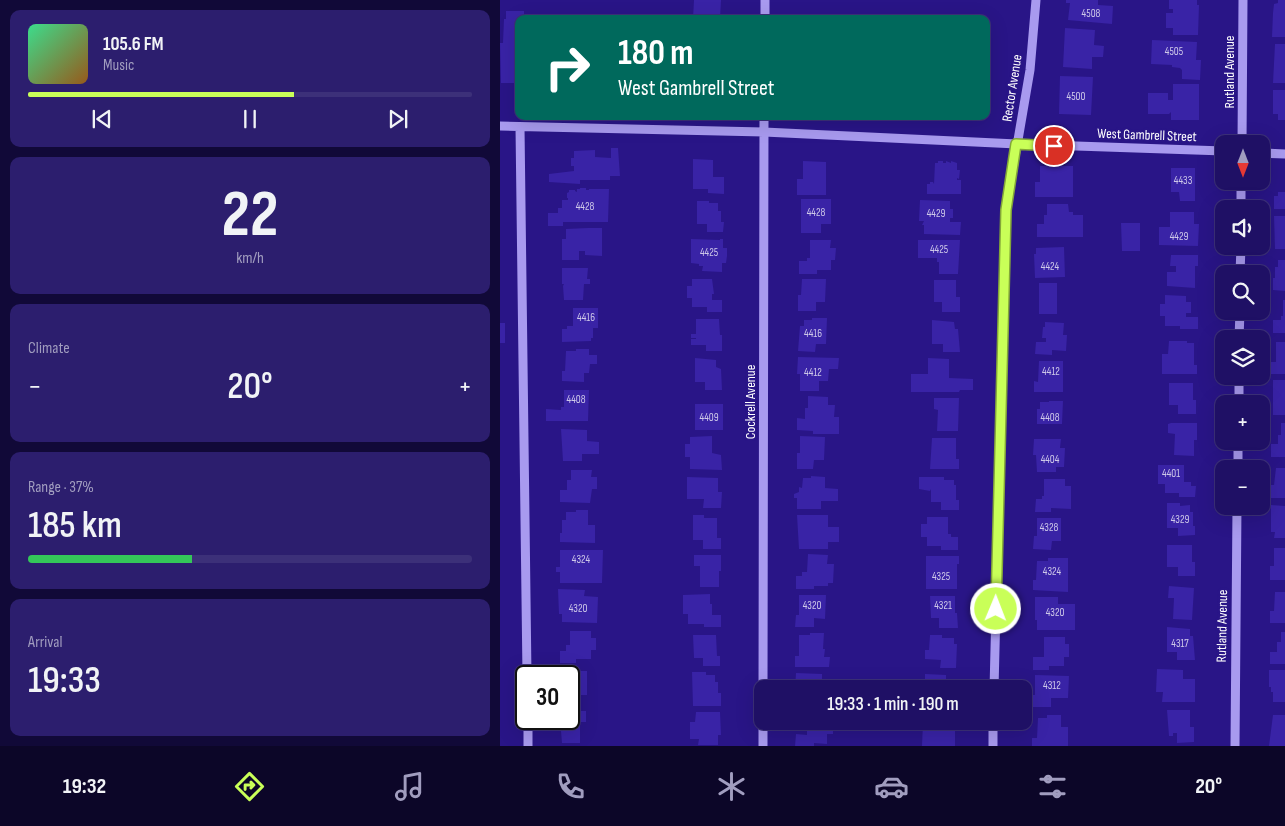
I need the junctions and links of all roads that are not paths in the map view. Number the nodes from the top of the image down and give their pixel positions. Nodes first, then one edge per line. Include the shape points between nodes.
1 (765, 0) edge
2 (1036, 0) edge
3 (1243, 0) edge
4 (765, 15) edge
5 (764, 120) edge
6 (500, 126) edge
7 (520, 126) junction
8 (764, 132) junction
9 (1242, 135) edge
10 (1016, 144) junction
11 (1215, 152) edge
12 (1270, 153) edge
13 (1285, 154) edge
14 (1237, 515) edge
15 (527, 665) edge
16 (763, 680) edge
17 (994, 680) edge
18 (528, 730) edge
19 (763, 730) edge
20 (993, 730) edge
21 (528, 746) edge
22 (763, 746) edge
23 (993, 746) edge
24 (1234, 746) edge

1 - 4 street
2 - 10 street, Rector Avenue via 1030,70
3 - 9 street, Rutland Avenue
5 - 8 street, Cockrell Avenue
6 - 7 street, West Gambrell Street
7 - 8 street, West Gambrell Street
7 - 15 street
8 - 10 street, West Gambrell Street
8 - 16 street, Cockrell Avenue
10 - 11 street, West Gambrell Street
10 - 17 street, Rector Avenue via 1006,210
12 - 13 street
14 - 24 street, Rutland Avenue
18 - 21 street
19 - 22 street
20 - 23 street

